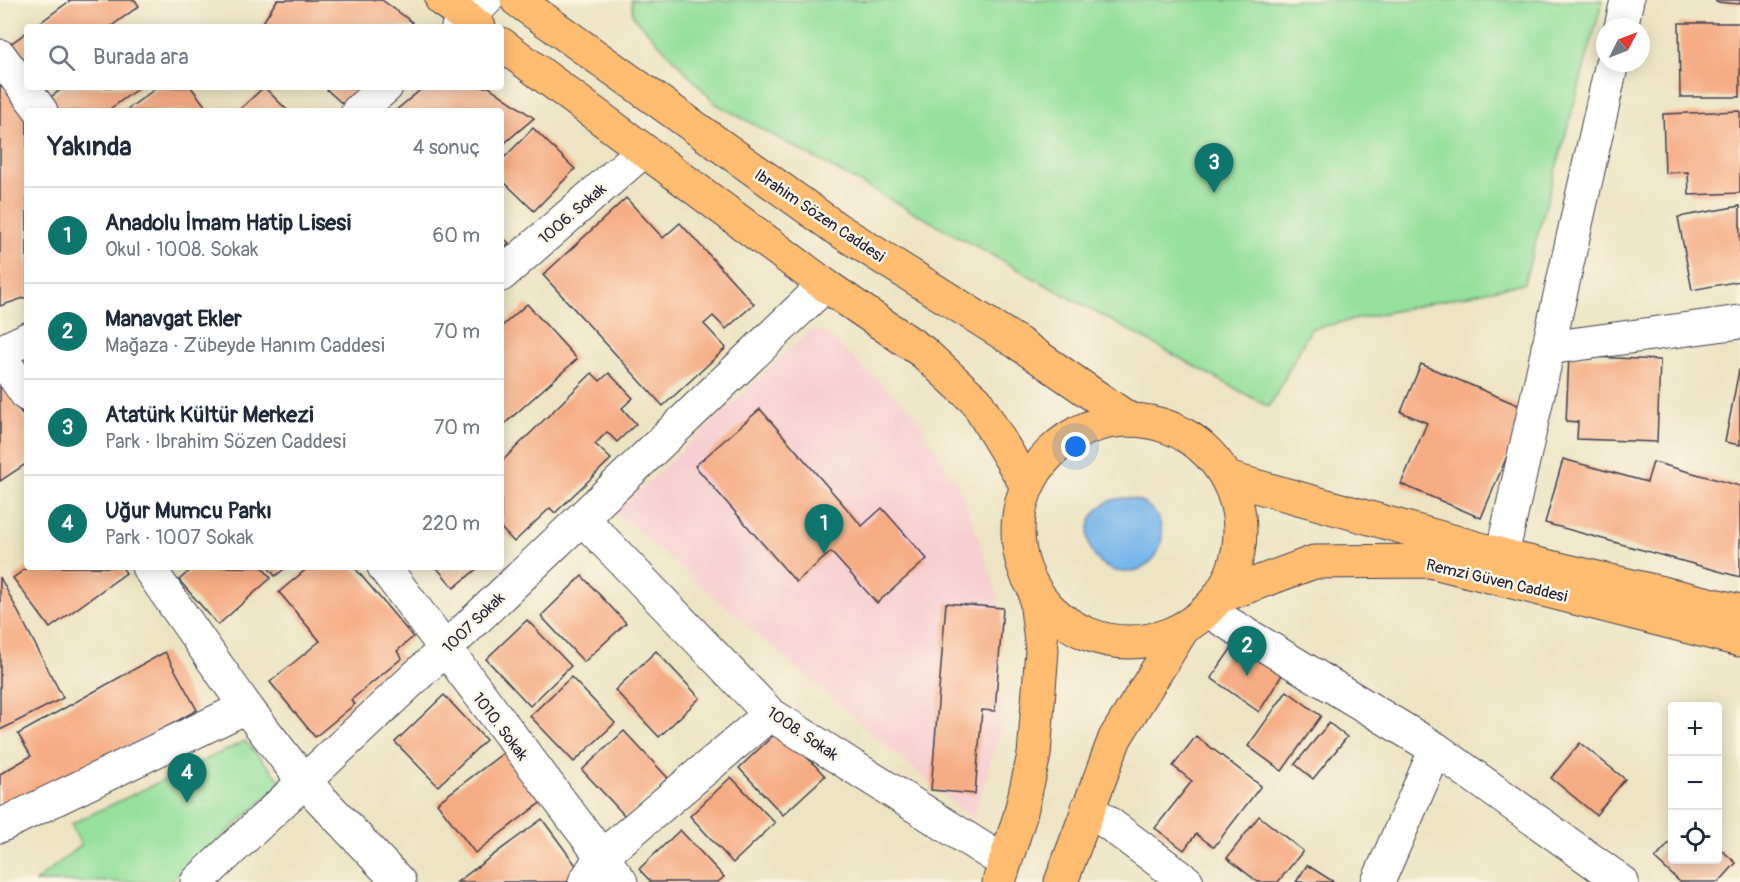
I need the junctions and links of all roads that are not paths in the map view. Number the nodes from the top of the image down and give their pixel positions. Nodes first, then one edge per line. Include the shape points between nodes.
1 (517, 0) edge
2 (1627, 0) edge
3 (1623, 18) edge
4 (504, 46) edge
5 (0, 56) edge
6 (1610, 72) edge
7 (24, 88) edge
8 (25, 90) edge
9 (382, 90) edge
10 (39, 108) edge
11 (362, 108) edge
12 (643, 151) junction
13 (504, 272) edge
14 (825, 285) junction
15 (1740, 322) edge
16 (24, 341) edge
17 (1548, 348) junction
18 (0, 354) edge
19 (24, 390) edge
20 (1130, 420) junction
21 (1227, 478) junction
22 (1027, 486) junction
23 (582, 518) junction
24 (1502, 555) junction
25 (150, 570) edge
26 (386, 570) edge
27 (1035, 591) junction
28 (1214, 604) junction
29 (1740, 611) edge
30 (1182, 630) junction
31 (1740, 640) edge
32 (444, 650) junction
33 (246, 707) junction
34 (770, 714) junction
35 (1436, 749) junction
36 (304, 780) junction
37 (1088, 807) junction
38 (0, 826) edge
39 (593, 870) edge
40 (1001, 872) edge
41 (198, 882) edge
42 (399, 882) edge
43 (621, 882) edge
44 (1061, 882) edge
45 (1187, 882) edge
46 (1378, 882) edge
47 (1622, 882) edge

1 - 20 main road, Ibrahim Sözen Caddesi via 837,229 1018,343
2 - 3 street
4 - 12 main road
5 - 7 street
6 - 17 street
8 - 10 street
9 - 11 street
12 - 13 street, 1006. Sokak
12 - 14 main road
14 - 22 main road via 923,352 976,401
14 - 23 street, 1007 Sokak
15 - 17 street
16 - 18 street
17 - 24 street
18 - 19 street
20 - 21 main road via 1159,424 1187,436 1210,454
20 - 22 main road via 1105,422 1065,440 1040,464
21 - 24 main road, Remzi Güven Caddesi
21 - 28 main road via 1237,505 1241,533 1237,562
22 - 27 main road via 1017,522 1020,558
23 - 32 street, 1007 Sokak
23 - 34 street, 1008. Sokak
24 - 29 main road, Remzi Güven Caddesi
25 - 33 street
26 - 32 street, 1010. Sokak
27 - 30 main road via 1056,617 1085,634 1117,643 1150,642
27 - 40 main road via 1042,650 1034,755 1020,816
28 - 30 main road
28 - 31 main road, Remzi Güven Caddesi via 1314,562 1430,561
28 - 35 street
30 - 37 main road via 1115,738
32 - 36 street, 1007 Sokak
32 - 39 street, 1010. Sokak
33 - 36 street
33 - 38 street
34 - 39 street
34 - 40 street, 1008. Sokak
35 - 46 street
35 - 47 street
36 - 41 street, 1007 Sokak
36 - 42 street
37 - 44 main road
37 - 45 street
39 - 43 street, 1010. Sokak

